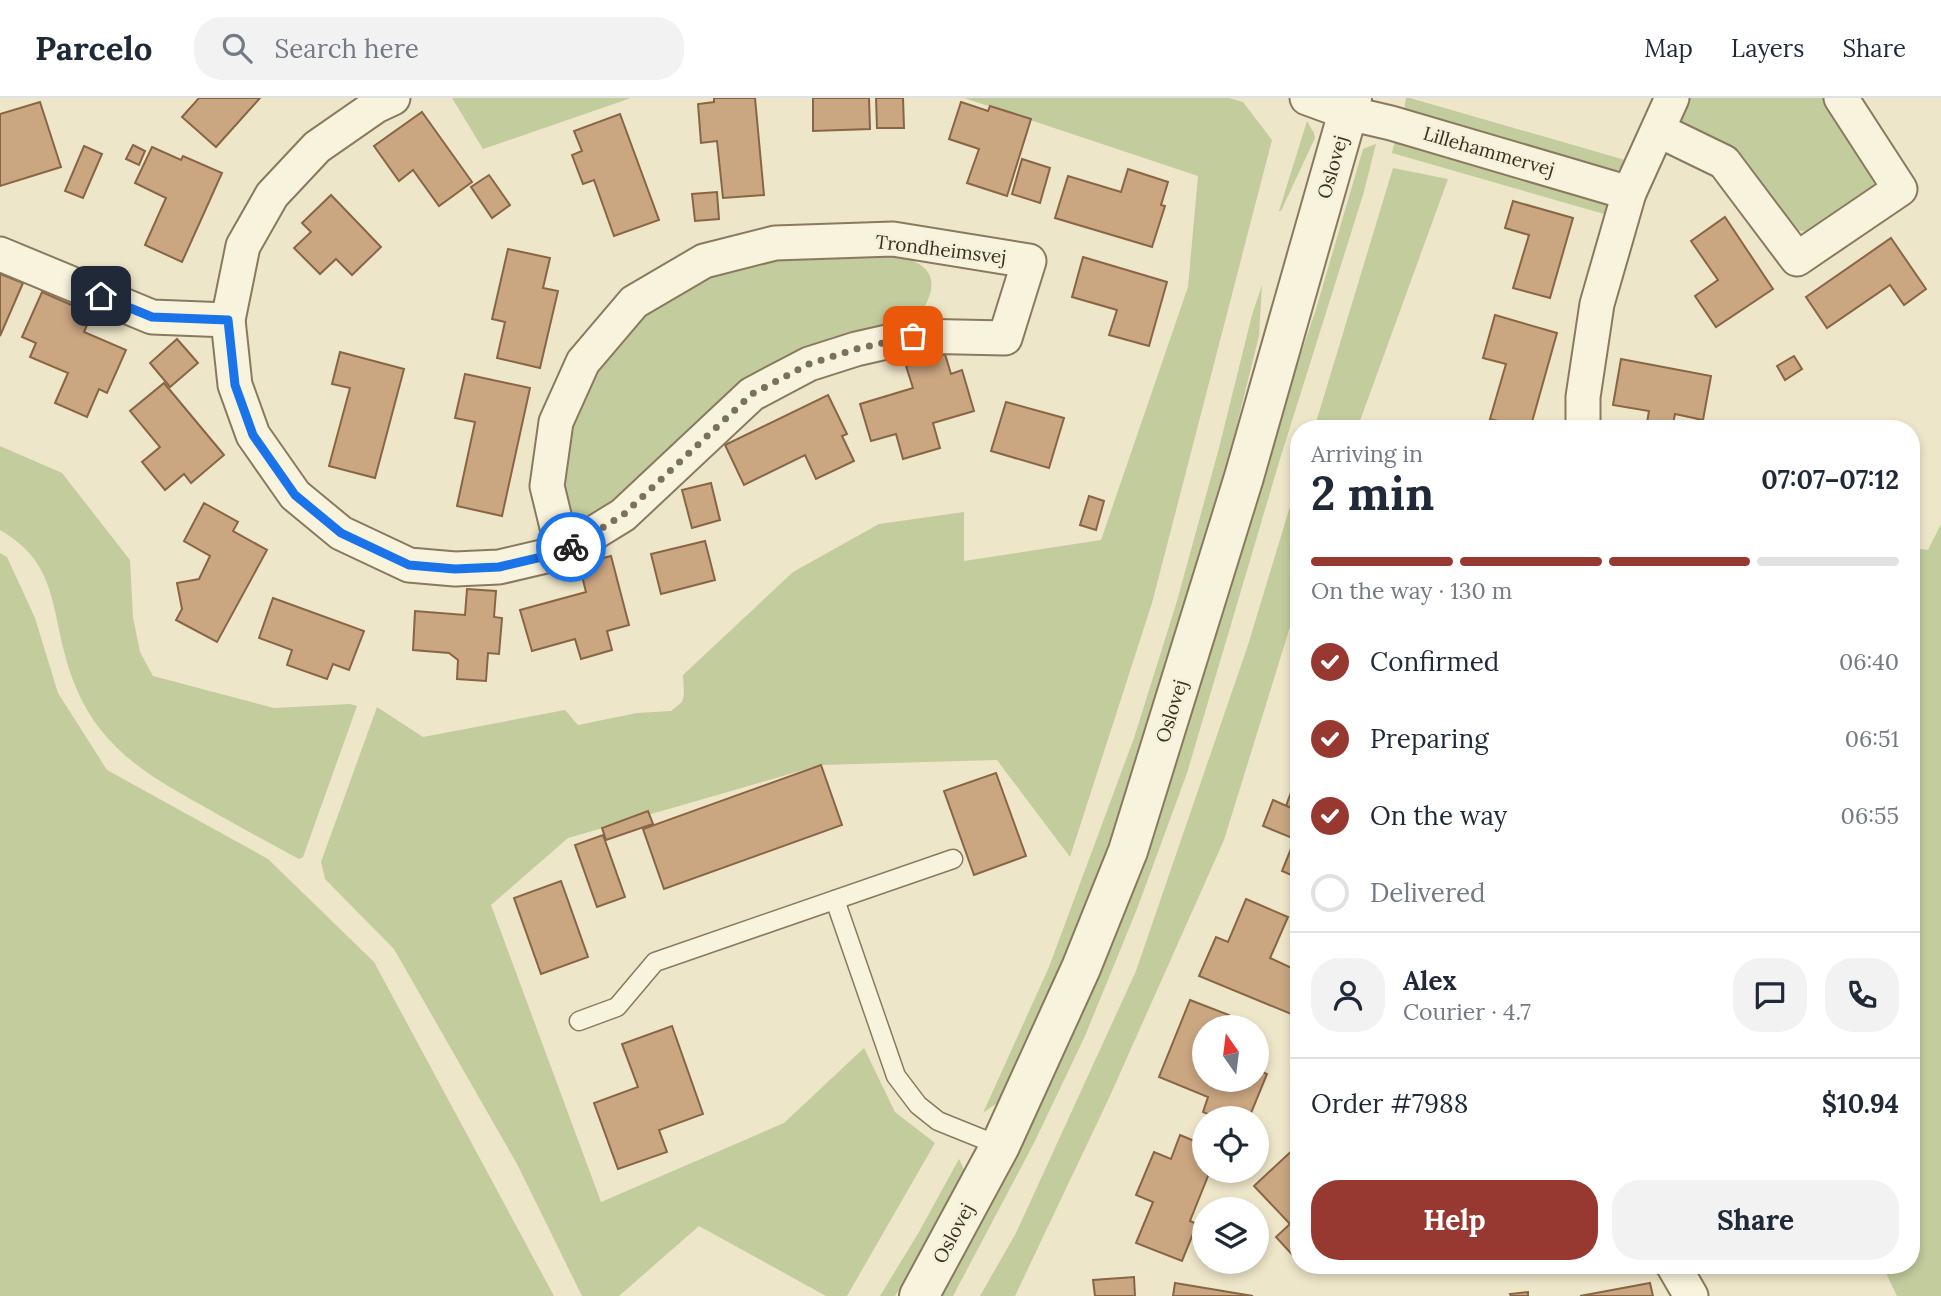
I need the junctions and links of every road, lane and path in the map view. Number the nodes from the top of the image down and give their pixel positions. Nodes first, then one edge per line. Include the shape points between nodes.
1 (393, 98) edge
2 (1307, 98) edge
3 (1672, 98) edge
4 (1841, 98) edge
5 (1350, 106) edge
6 (1658, 130) junction
7 (1629, 192) junction
8 (0, 254) edge
9 (228, 320) junction
10 (1583, 420) edge
11 (563, 552) junction
12 (954, 859) dead end
13 (835, 900) junction
14 (579, 1021) dead end
15 (1000, 1146) junction
16 (1678, 1274) edge
17 (919, 1296) edge
18 (1691, 1296) edge

1 - 9 street, Trondheimsvej via 317,147 272,195 243,246
2 - 5 street
3 - 6 street
4 - 6 street via 1900,190 1797,259 1724,162
5 - 7 street, Lillehammervej via 1391,123
5 - 15 street, Oslovej via 1244,477 1128,851
6 - 7 street
7 - 10 street via 1597,304
8 - 9 street via 152,317
9 - 11 street, Trondheimsvej via 235,385 253,435 295,495 341,533 409,565 455,569 499,567
11 - 11 street, Trondheimsvej via 623,515 752,394 809,364 913,336 1005,338 1029,261 893,239 775,243 704,261 634,302 583,362 556,422 547,486
12 - 13 lane
13 - 14 lane via 655,962 617,1007
13 - 15 lane via 896,1076 918,1105 938,1121
15 - 17 street, Oslovej
16 - 18 street

